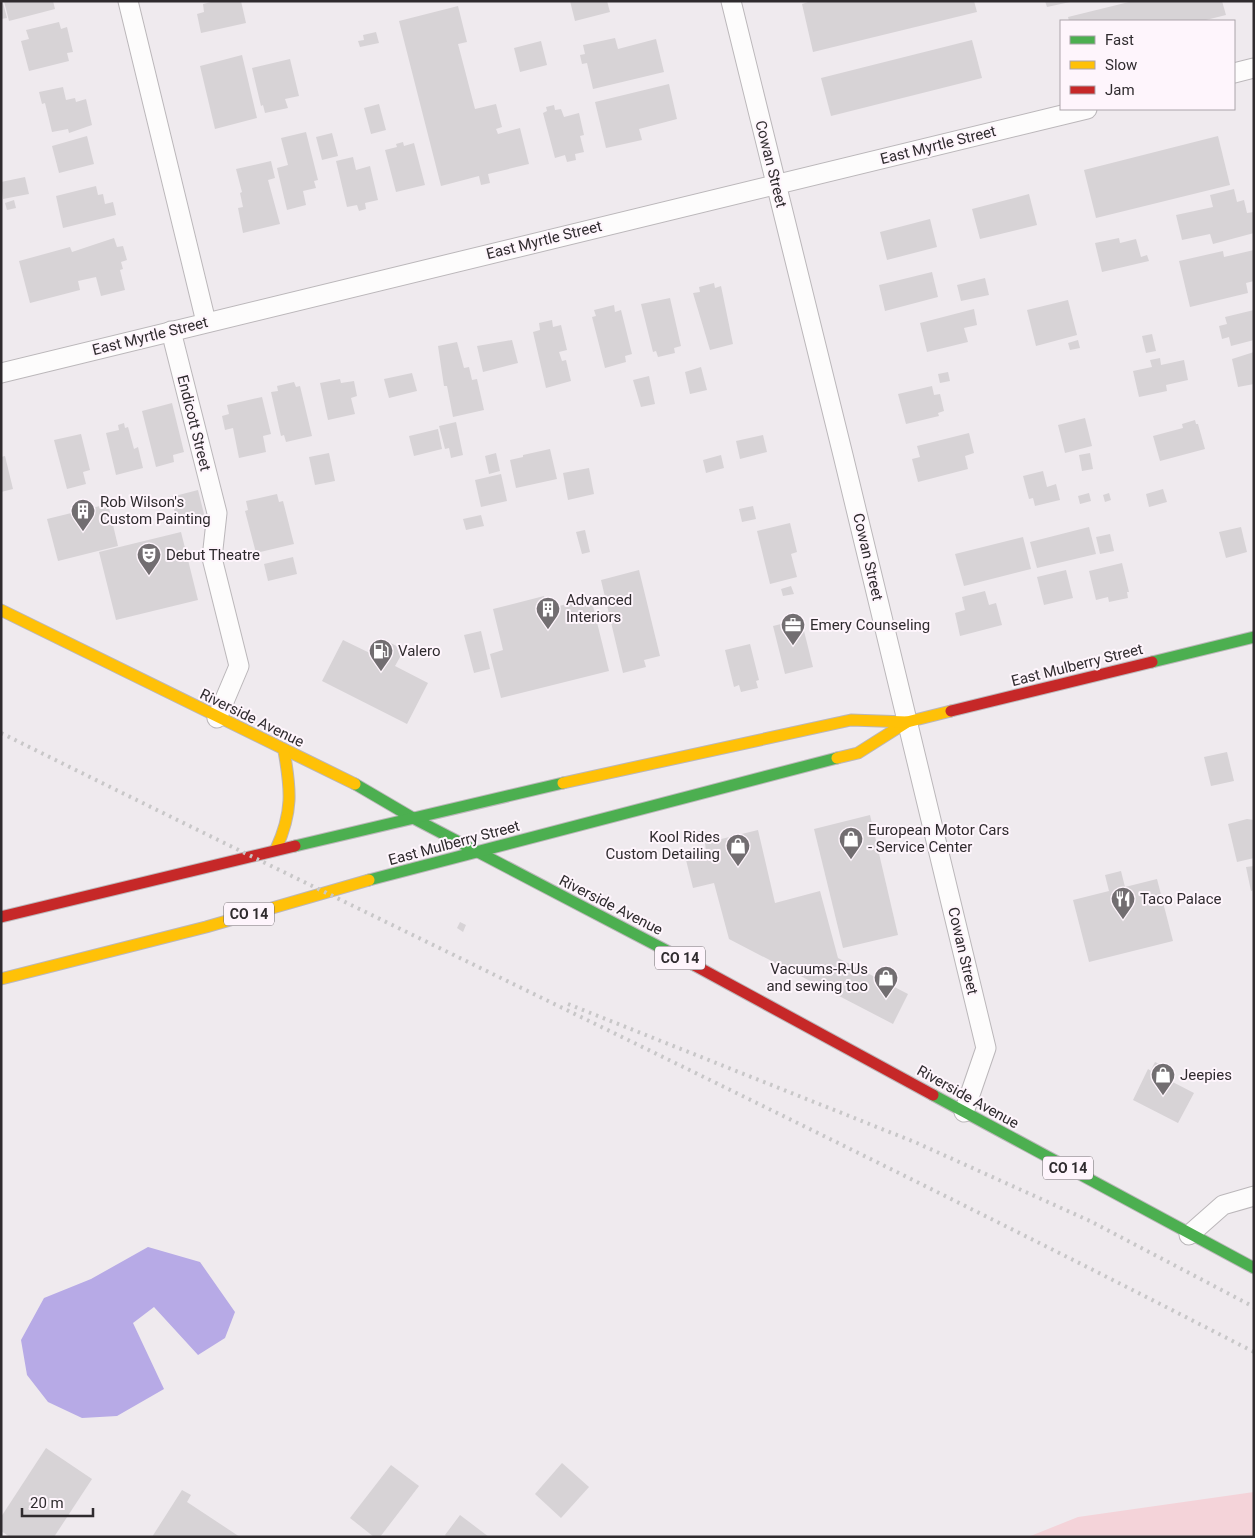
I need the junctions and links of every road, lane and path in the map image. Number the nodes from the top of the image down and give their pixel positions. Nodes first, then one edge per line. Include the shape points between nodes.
1 (128, 1) edge
2 (731, 1) edge
3 (1254, 68) edge
4 (1235, 73) edge
5 (1083, 110) edge
6 (776, 184) junction
7 (206, 322) junction
8 (171, 331) junction
9 (1, 373) edge
10 (1, 610) edge
11 (1254, 637) edge
12 (217, 718) junction
13 (907, 722) junction
14 (284, 751) junction
15 (413, 818) junction
16 (276, 849) junction
17 (477, 852) junction
18 (1, 917) edge
19 (1, 979) edge
20 (964, 1112) junction
21 (1254, 1196) edge
22 (1189, 1235) junction
23 (1254, 1268) edge

1 - 7 street
2 - 6 street, Cowan Street
3 - 4 street
5 - 6 street, East Myrtle Street
6 - 7 street, East Myrtle Street
6 - 13 street, Cowan Street
7 - 8 street, East Myrtle Street
8 - 9 street, East Myrtle Street
8 - 12 street, Endicott Street via 217,513 212,558 239,666
10 - 12 main road, Riverside Avenue
11 - 13 main road, East Mulberry Street
12 - 14 main road, Riverside Avenue
13 - 15 main road, East Mulberry Street via 851,720
13 - 17 main road, East Mulberry Street via 858,753
13 - 20 street, Cowan Street via 986,1048
14 - 15 main road, Riverside Avenue via 358,786
14 - 16 main road via 292,807
15 - 16 main road, East Mulberry Street
15 - 17 main road, Riverside Avenue / CO 14
16 - 18 main road, East Mulberry Street
17 - 19 main road, East Mulberry Street / CO 14 via 321,892 206,927
17 - 20 main road, Riverside Avenue / CO 14
20 - 22 main road, Riverside Avenue / CO 14
21 - 22 street via 1223,1205
22 - 23 main road, Riverside Avenue / CO 14

